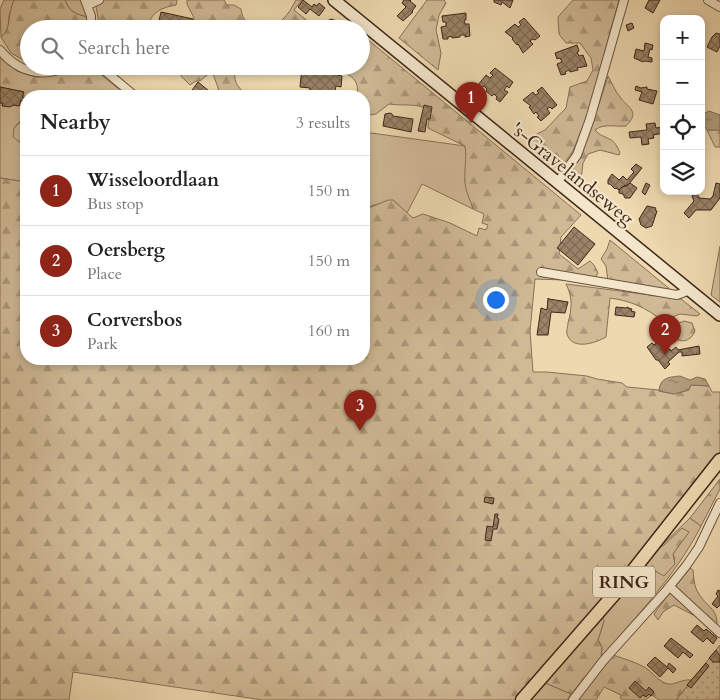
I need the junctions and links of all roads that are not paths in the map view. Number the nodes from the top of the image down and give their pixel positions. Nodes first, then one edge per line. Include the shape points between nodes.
1 (99, 0) edge
2 (334, 0) edge
3 (624, 0) edge
4 (708, 0) edge
5 (87, 2) edge
6 (720, 7) edge
7 (91, 20) edge
8 (358, 20) edge
9 (370, 30) edge
10 (0, 50) edge
11 (20, 67) edge
12 (110, 75) edge
13 (128, 90) edge
14 (557, 183) junction
15 (541, 272) dead end
16 (690, 290) junction
17 (720, 315) edge
18 (720, 460) edge
19 (720, 503) edge
20 (670, 587) junction
21 (720, 633) edge
22 (522, 700) edge
23 (573, 700) edge

1 - 5 street
2 - 8 street, 's-Gravelandseweg
3 - 14 street via 577,155
4 - 6 street
5 - 7 street
9 - 14 street, 's-Gravelandseweg
10 - 11 street
12 - 13 street
14 - 16 street, 's-Gravelandseweg
15 - 16 street via 677,295
16 - 17 street, 's-Gravelandseweg
18 - 22 main road, RING via 616,591
19 - 20 street via 699,546
20 - 21 street
20 - 23 street via 603,661

